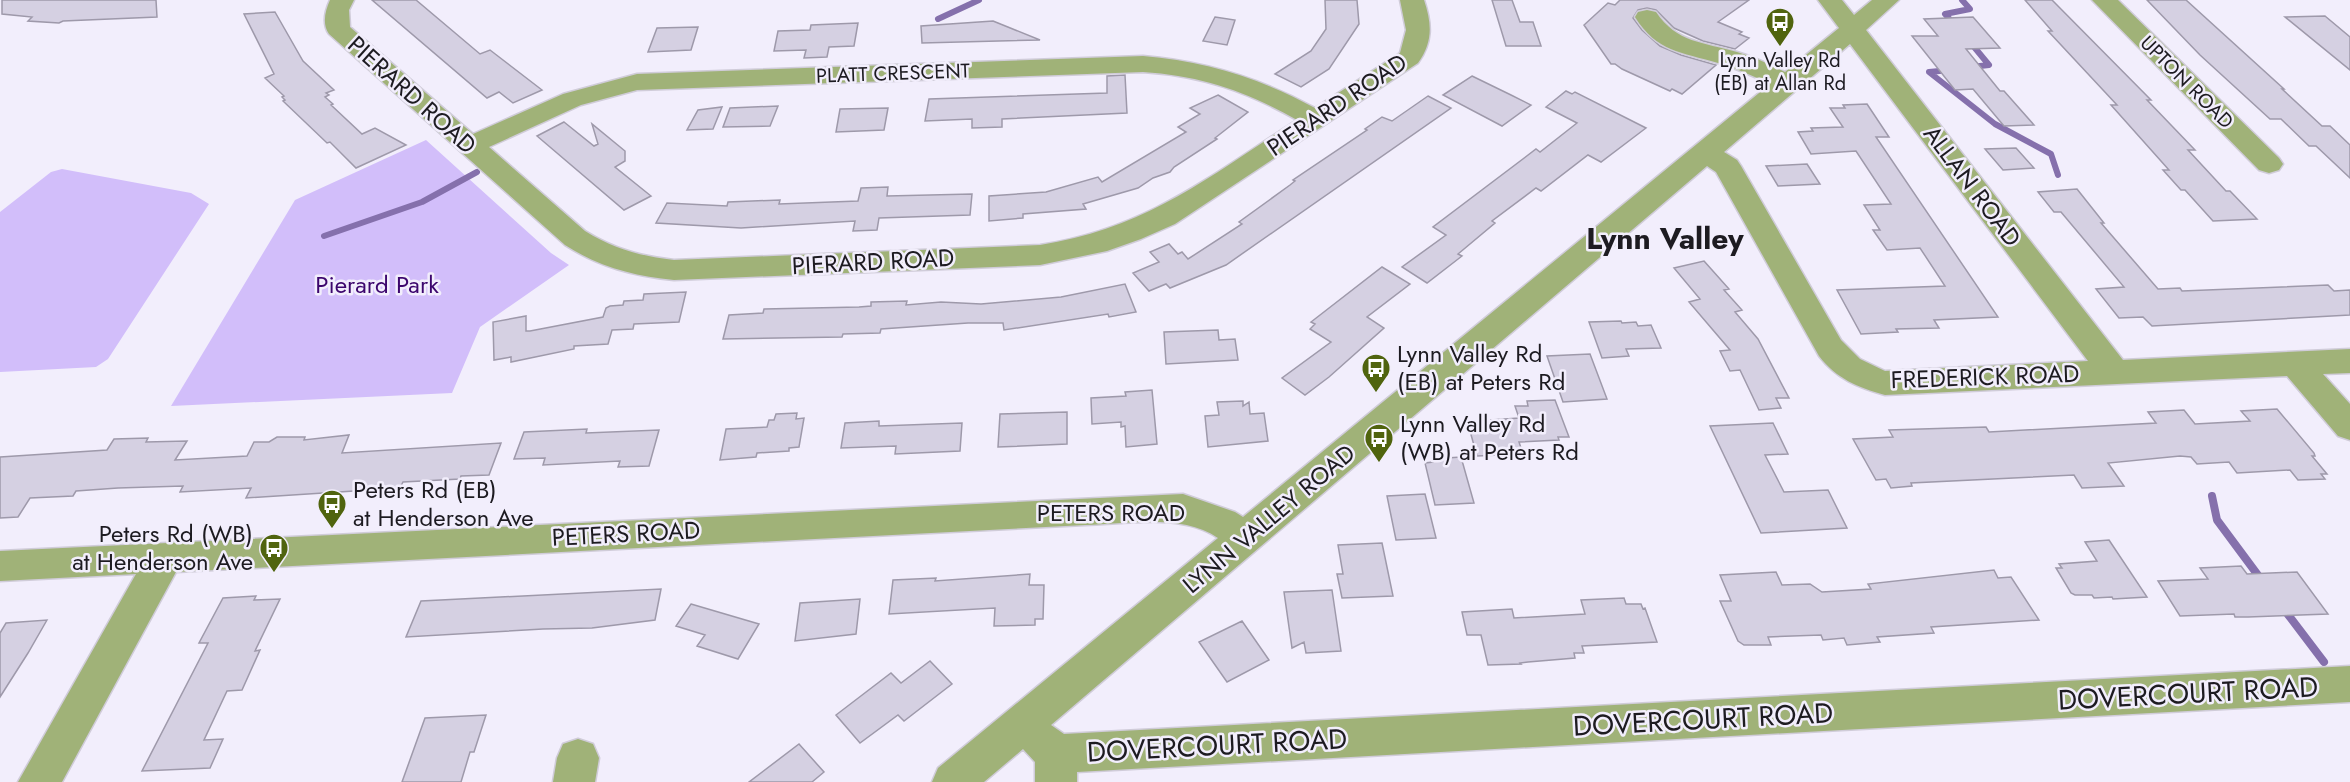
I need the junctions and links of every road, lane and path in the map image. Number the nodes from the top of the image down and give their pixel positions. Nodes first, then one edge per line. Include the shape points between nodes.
1 (342, 0) edge
2 (1412, 0) edge
3 (1830, 0) edge
4 (1887, 0) edge
5 (2104, 0) edge
6 (1647, 17) dead end
7 (1852, 29) junction
8 (1788, 83) junction
9 (1317, 120) junction
10 (470, 146) junction
11 (1706, 153) junction
12 (2269, 164) dead end
13 (2350, 361) edge
14 (2295, 363) junction
15 (2114, 372) junction
16 (2350, 427) edge
17 (1245, 538) junction
18 (165, 558) junction
19 (0, 566) edge
20 (2350, 684) edge
21 (1023, 723) junction
22 (1056, 768) edge
23 (39, 782) edge
24 (953, 782) edge

1 - 10 street, PIERARD ROAD via 335,19 338,29
2 - 9 street, PIERARD ROAD via 1420,37 1409,58
3 - 7 street, ALLAN ROAD
4 - 7 street, LYNN VALLEY ROAD
5 - 12 street, UPTON ROAD
6 - 8 street via 1652,29 1671,41 1696,52 1735,60
7 - 8 street, LYNN VALLEY ROAD
7 - 15 street, ALLAN ROAD
8 - 11 street, LYNN VALLEY ROAD
9 - 10 street, PLATT CRESCENT via 1232,77 1192,68 1143,64 637,82 567,100
9 - 10 street, PIERARD ROAD via 1174,213 1115,240 1078,250 717,269 633,266 598,254
11 - 15 street, FREDERICK ROAD via 1727,166 1830,348 1856,374 1885,383
11 - 17 street, LYNN VALLEY ROAD
13 - 14 street, FREDERICK ROAD
14 - 15 street, FREDERICK ROAD
14 - 16 street
17 - 18 street, PETERS ROAD via 1222,522 1183,508
17 - 21 street, LYNN VALLEY ROAD
18 - 19 street, PETERS ROAD
18 - 23 street
20 - 22 street, DOVERCOURT ROAD
21 - 22 street
21 - 24 street, LYNN VALLEY ROAD

